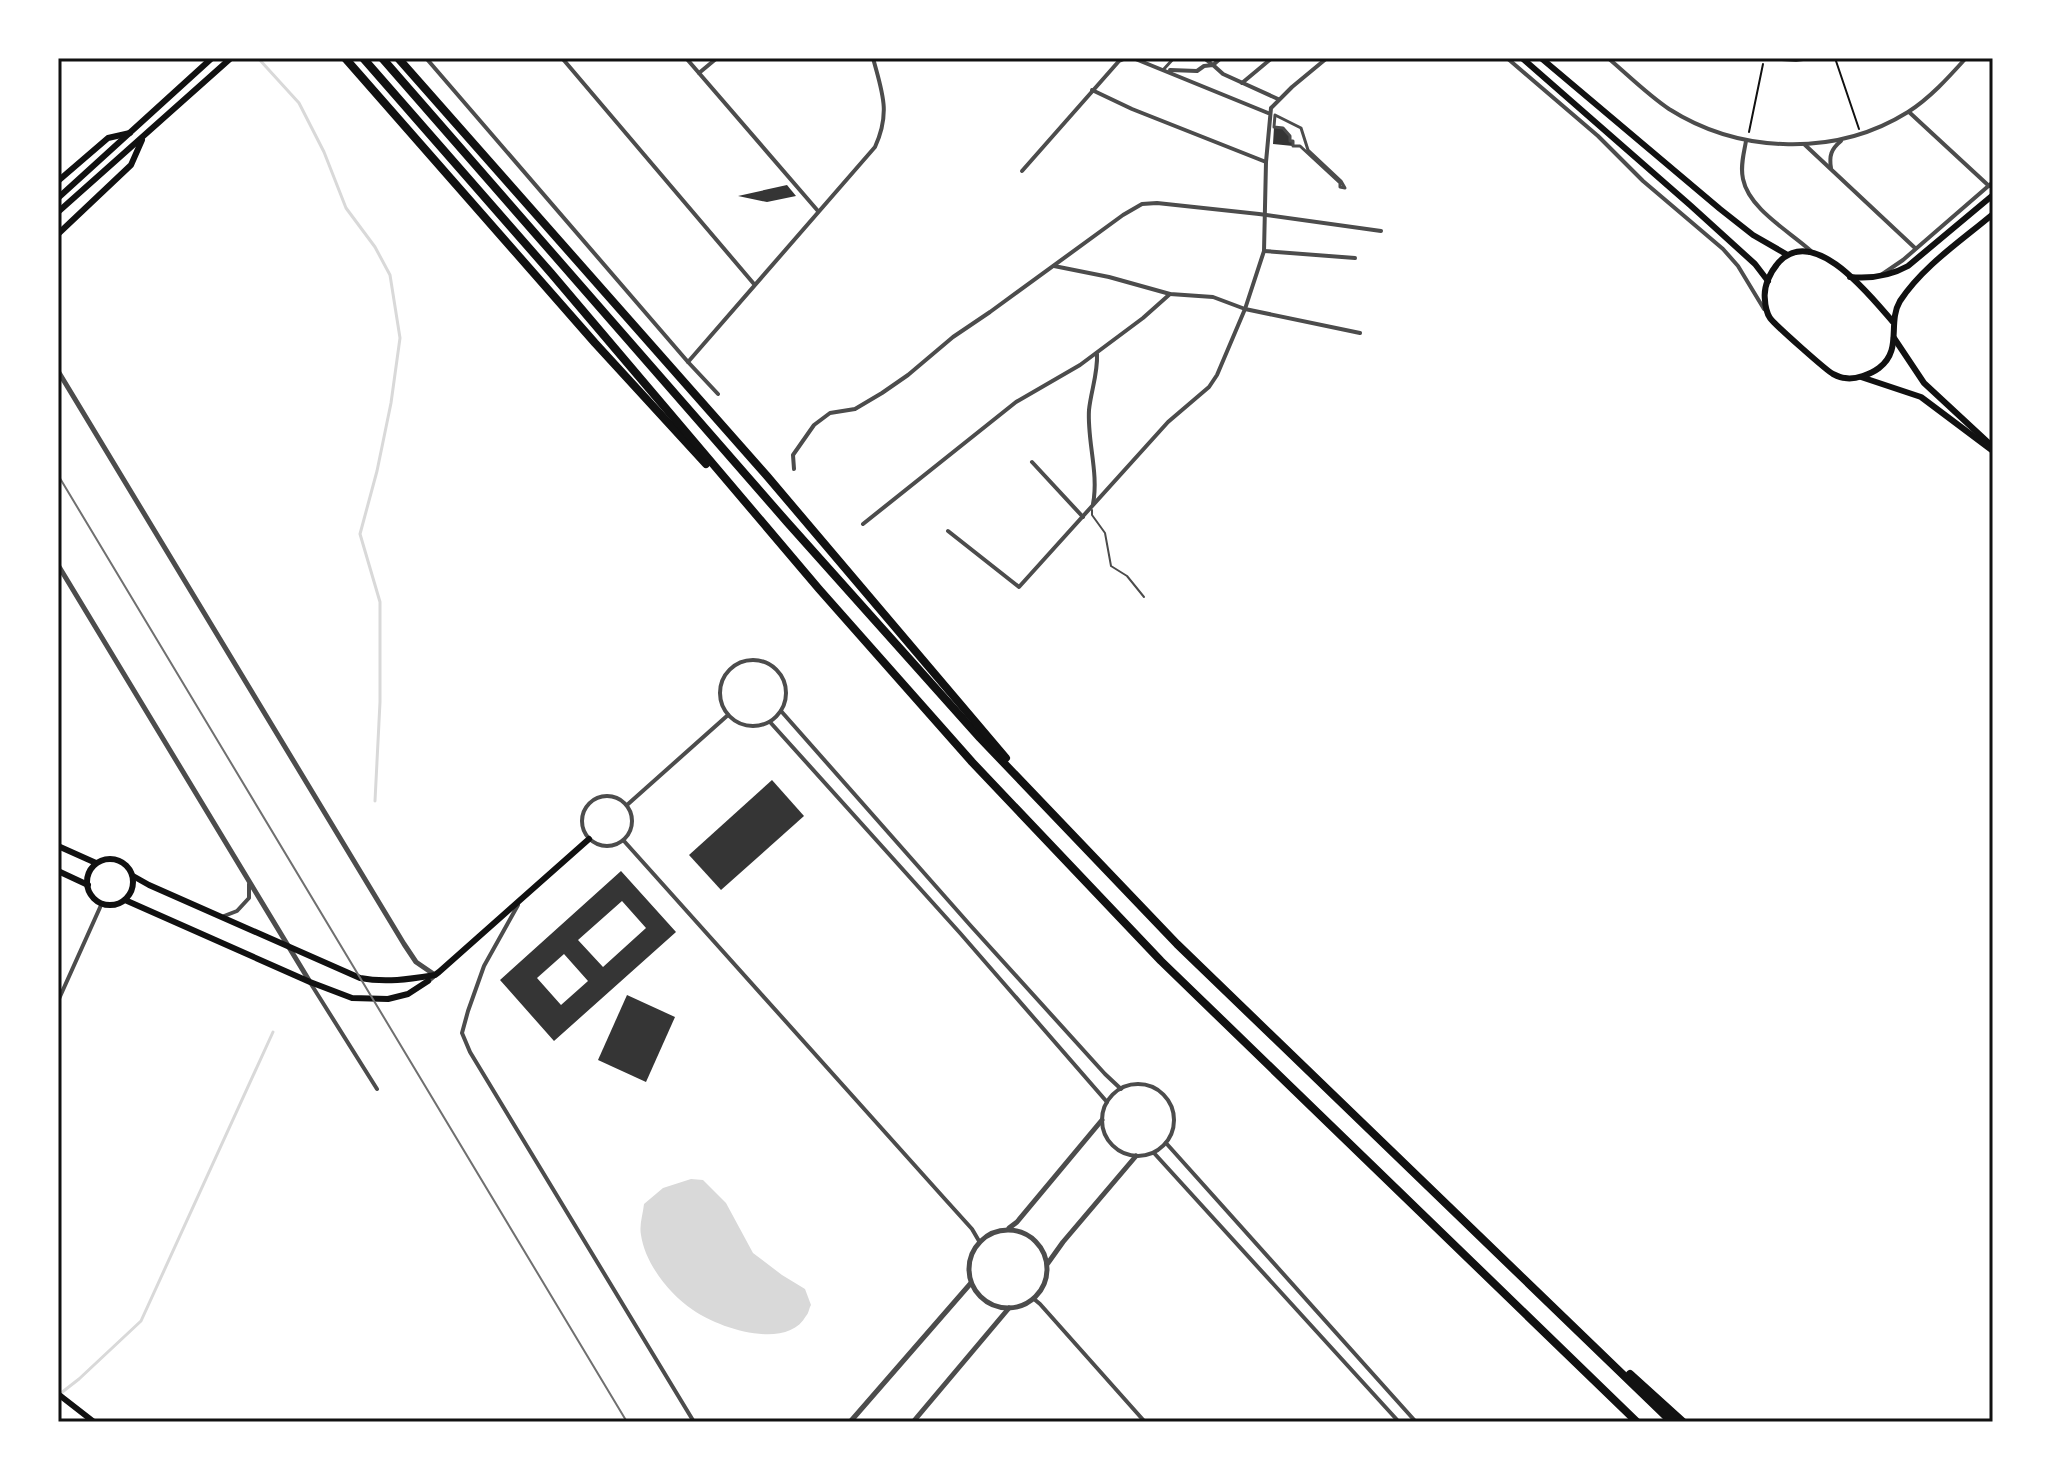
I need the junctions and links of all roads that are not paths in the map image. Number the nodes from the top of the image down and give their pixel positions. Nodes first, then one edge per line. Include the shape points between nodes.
1 (212, 58) edge
2 (231, 58) edge
3 (345, 58) edge
4 (363, 58) edge
5 (382, 58) edge
6 (398, 58) edge
7 (426, 58) edge
8 (562, 58) edge
9 (686, 58) edge
10 (717, 58) edge
11 (873, 58) edge
12 (1126, 58) edge
13 (1133, 58) edge
14 (1174, 58) edge
15 (1204, 58) edge
16 (1221, 58) edge
17 (1272, 58) edge
18 (1327, 58) edge
19 (1507, 58) edge
20 (1522, 58) edge
21 (1541, 58) edge
22 (1608, 58) edge
23 (1767, 58) edge
24 (1810, 58) edge
25 (1966, 58) edge
26 (1213, 65) junction
27 (1163, 70) junction
28 (1197, 71) junction
29 (699, 73) junction
30 (1242, 83) junction
31 (1202, 86) junction
32 (1092, 90) junction
33 (1279, 99) junction
34 (1909, 112) junction
35 (1272, 114) junction
36 (130, 133) junction
37 (143, 136) junction
38 (1842, 139) junction
39 (1746, 141) junction
40 (1804, 144) junction
41 (1266, 162) junction
42 (1831, 169) junction
43 (1022, 171) dead end
44 (58, 181) edge
45 (1991, 184) edge
46 (1993, 195) edge
47 (58, 198) edge
48 (818, 211) junction
49 (58, 212) edge
50 (1993, 214) edge
51 (1265, 215) junction
52 (1381, 231) dead end
53 (58, 234) edge
54 (1915, 248) junction
55 (1264, 251) junction
56 (1811, 251) junction
57 (1786, 254) junction
58 (1355, 258) dead end
59 (1054, 266) junction
60 (1879, 276) junction
61 (1850, 277) junction
62 (1768, 281) junction
63 (754, 284) junction
64 (1170, 294) junction
65 (1245, 309) junction
66 (1769, 317) junction
67 (1893, 322) junction
68 (1360, 333) dead end
69 (1894, 338) junction
70 (1097, 352) junction
71 (688, 362) junction
72 (58, 371) edge
73 (1861, 377) junction
74 (718, 394) dead end
75 (1993, 449) edge
76 (1032, 462) dead end
77 (794, 469) dead end
78 (1092, 506) junction
79 (1083, 517) junction
80 (863, 524) dead end
81 (948, 531) dead end
82 (58, 565) edge
83 (807, 575) junction
84 (1144, 597) dead end
85 (781, 711) junction
86 (728, 715) junction
87 (770, 722) junction
88 (627, 805) junction
89 (1050, 811) junction
90 (589, 839) junction
91 (624, 841) junction
92 (58, 846) edge
93 (96, 863) junction
94 (58, 871) edge
95 (133, 876) junction
96 (249, 884) junction
97 (88, 885) junction
98 (125, 900) junction
99 (521, 900) junction
100 (102, 903) junction
101 (221, 917) junction
102 (289, 946) junction
103 (435, 975) junction
104 (428, 981) joint
105 (310, 982) junction
106 (58, 1001) edge
107 (377, 1089) dead end
108 (1121, 1089) junction
109 (1107, 1102) junction
110 (1102, 1120) junction
111 (1166, 1143) junction
112 (1154, 1153) junction
113 (1136, 1156) junction
114 (1008, 1229) junction
115 (979, 1241) junction
116 (1047, 1264) junction
117 (971, 1283) junction
118 (1034, 1299) junction
119 (1009, 1308) junction
120 (1560, 1313) junction
121 (58, 1394) edge
122 (1635, 1421) edge
123 (94, 1422) edge
124 (694, 1422) edge
125 (850, 1422) edge
126 (913, 1422) edge
127 (1145, 1422) edge
128 (1399, 1422) edge
129 (1416, 1422) edge
130 (1672, 1422) edge
131 (1683, 1422) edge

1 - 36 main road
2 - 37 main road
3 - 83 highway
4 - 83 highway
5 - 89 highway via 792,528
6 - 89 highway via 776,487
7 - 71 street
8 - 63 street
9 - 29 street
10 - 29 street
11 - 48 street via 886,104 881,134
12 - 32 street
13 - 27 street
14 - 27 street
15 - 26 street
16 - 26 street
17 - 30 street
18 - 33 street
19 - 66 street via 1723,249
20 - 62 main road
21 - 57 main road via 1720,209
22 - 39 street via 1669,108
23 - 24 street
25 - 34 street
26 - 28 street
26 - 30 street
27 - 28 street
27 - 31 street
28 - 31 street
29 - 48 street
30 - 33 street
31 - 35 street
32 - 41 street
32 - 43 street
33 - 35 street
34 - 38 street
34 - 45 street
35 - 35 street via 1301,128 1308,150 1345,188 1300,146 1293,146 1283,128 1274,127
35 - 41 street
36 - 44 main road via 108,138
36 - 47 main road
37 - 49 main road
37 - 53 main road via 131,165
38 - 40 street
38 - 42 street via 1830,155
39 - 40 street
39 - 56 street via 1742,170 1750,197
40 - 42 street
41 - 51 street
42 - 54 street
45 - 54 street
46 - 60 main road via 1908,266
48 - 63 street
50 - 67 main road via 1918,278 1898,305
51 - 52 street
51 - 55 street
51 - 59 street via 1142,204
54 - 60 street
55 - 58 street
55 - 65 street
56 - 57 main road
56 - 61 main road via 1829,258
57 - 62 main road
59 - 64 street
59 - 77 street via 882,393 855,409 830,413 814,425 793,455
60 - 61 main road
61 - 67 main road
62 - 66 main road via 1764,297
63 - 71 street
64 - 65 street via 1213,297
64 - 70 street
65 - 68 street
65 - 78 street via 1209,387 1168,422
66 - 73 main road via 1831,374
67 - 69 main road
69 - 73 main road via 1894,348 1880,368
69 - 75 main road via 1924,383
70 - 78 street via 1089,412
70 - 80 street via 1016,402
71 - 74 street
72 - 103 street via 404,944 416,962
73 - 75 main road via 1921,397
76 - 79 street
78 - 79 street
78 - 84 lane via 1105,533 1111,566
79 - 81 street via 1019,587
82 - 96 street
83 - 122 highway via 972,762 1161,961
85 - 86 street via 783,679 777,669 757,659 735,664 721,681 721,703
85 - 87 street
85 - 108 street
86 - 87 street via 751,726
86 - 88 street
87 - 109 street
88 - 90 street via 613,796 590,802 582,824
88 - 91 street via 632,828
89 - 120 highway via 1177,944
90 - 91 street via 606,847
90 - 99 main road
91 - 115 street
92 - 93 main road
93 - 95 main road via 121,861
93 - 97 main road
94 - 97 main road
95 - 98 main road
95 - 101 main road
96 - 101 street via 249,898 237,911
96 - 102 street
97 - 100 main road
98 - 100 main road
98 - 105 main road
99 - 103 main road
99 - 124 street via 484,966 462,1033
100 - 106 street
101 - 102 main road
102 - 103 main road via 360,978
102 - 105 street
103 - 104 street
104 - 105 main road via 388,999 352,998
105 - 107 street
108 - 109 street
108 - 111 street via 1142,1084 1169,1101 1174,1123
109 - 110 street
110 - 113 street via 1116,1149
110 - 114 street
111 - 112 street
111 - 129 street
112 - 113 street
112 - 128 street
113 - 116 street
114 - 115 street
114 - 116 street via 1039,1243
115 - 117 street via 969,1261
116 - 118 street via 1047,1277
117 - 119 street via 986,1302
117 - 125 street
118 - 119 street
118 - 127 street
119 - 126 street
120 - 130 highway
120 - 131 highway
121 - 123 main road

